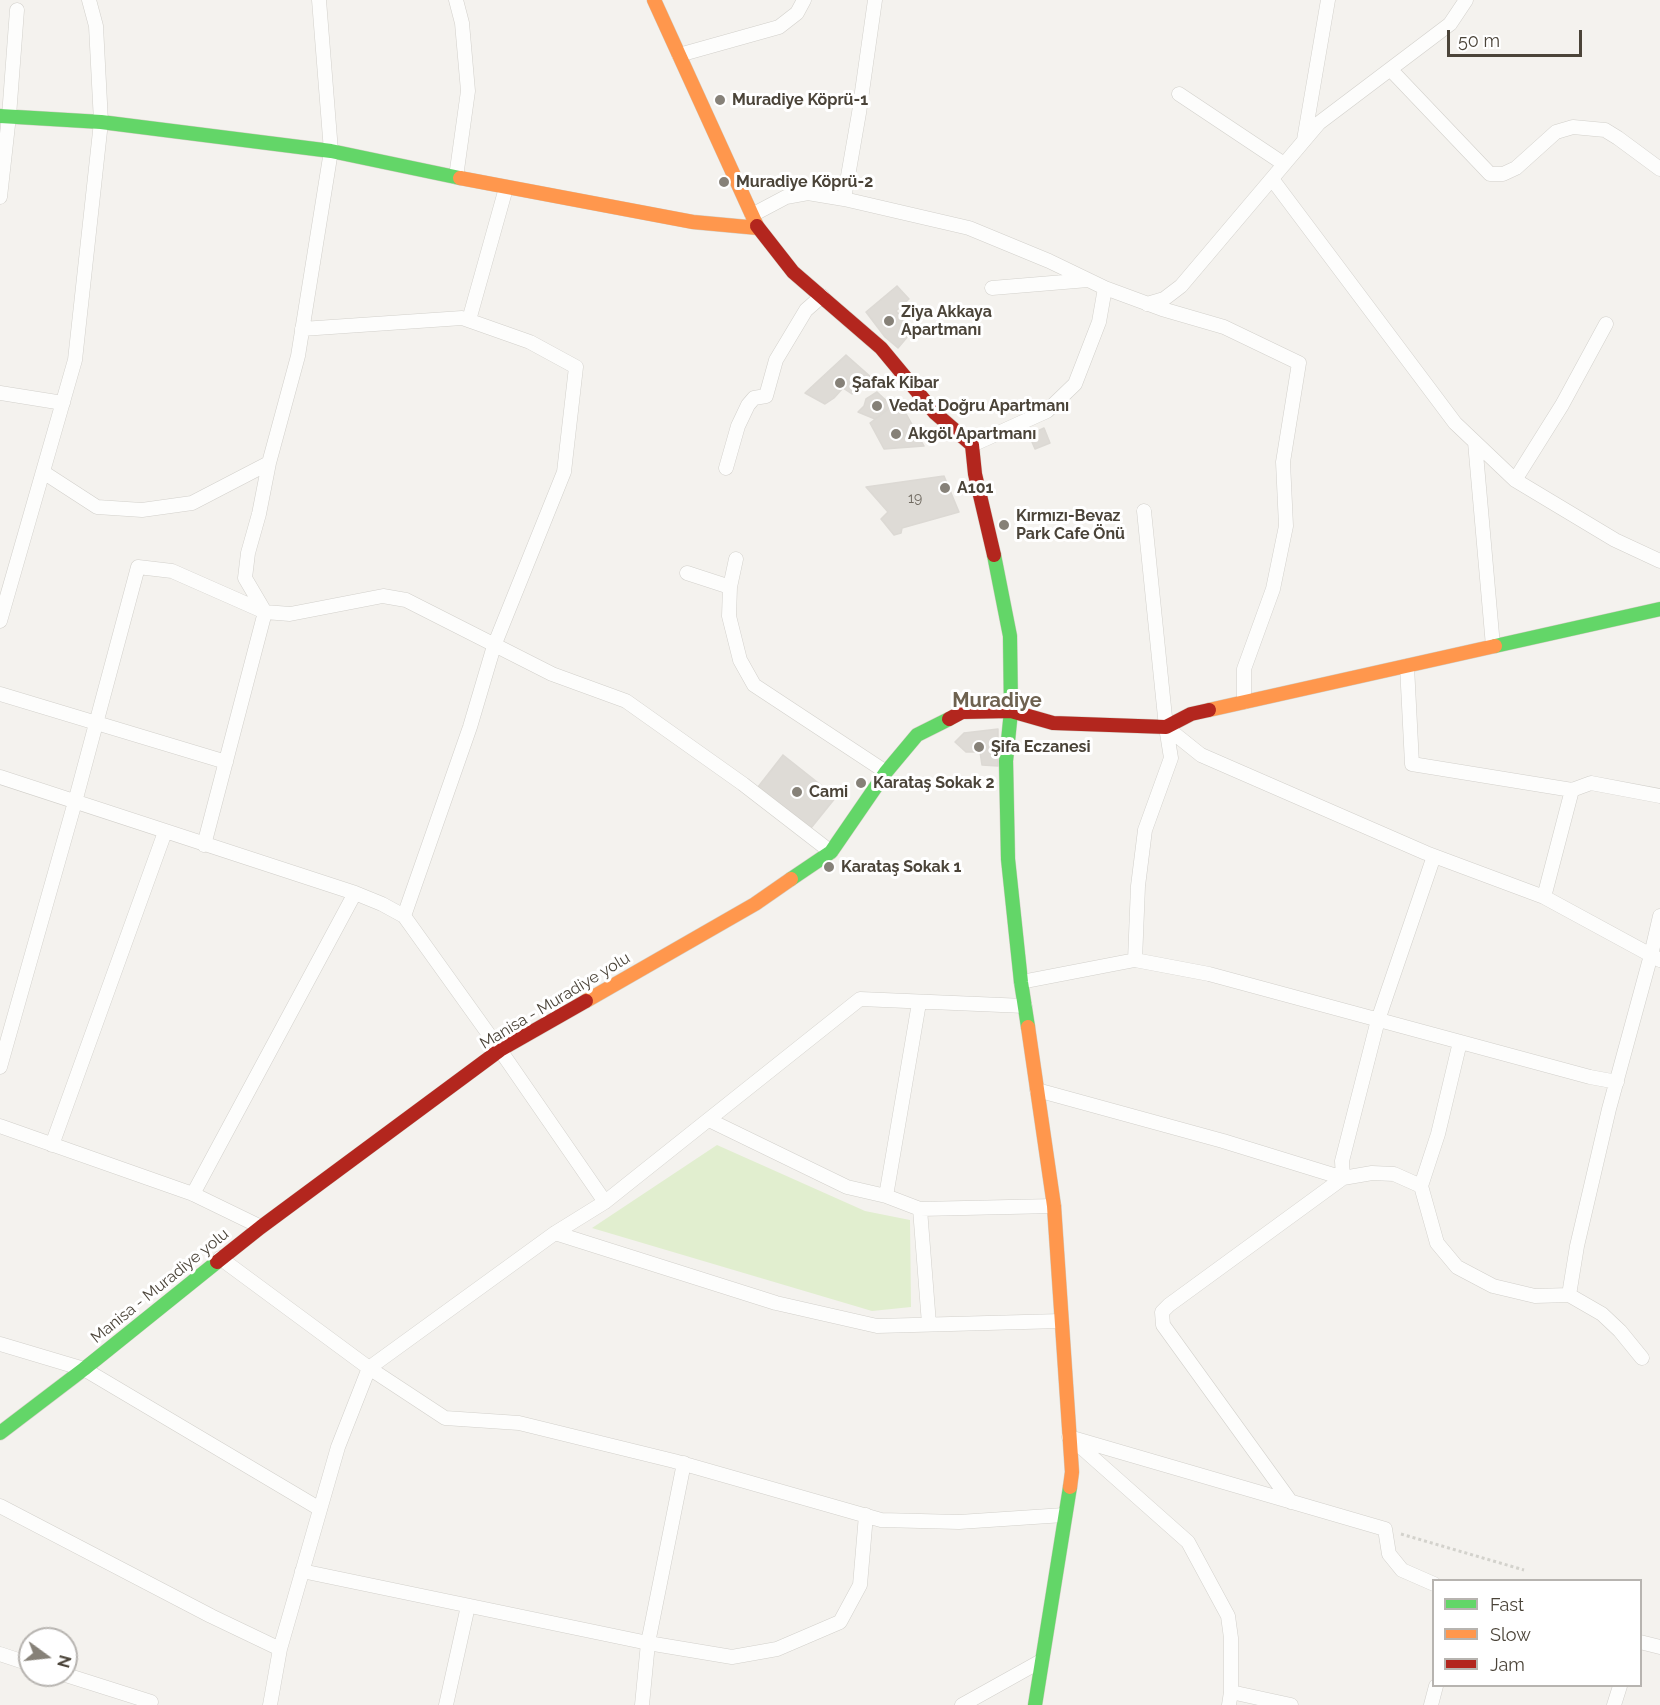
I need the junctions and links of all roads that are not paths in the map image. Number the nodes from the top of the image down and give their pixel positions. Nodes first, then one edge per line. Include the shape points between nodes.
1 (89, 0) edge
2 (319, 0) edge
3 (456, 0) edge
4 (654, 0) edge
5 (804, 0) edge
6 (875, 0) edge
7 (1328, 0) edge
8 (1466, 0) edge
9 (17, 10) dead end
10 (679, 55) junction
11 (1391, 70) junction
12 (1179, 94) dead end
13 (5, 116) edge
14 (101, 122) junction
15 (1304, 140) junction
16 (331, 151) junction
17 (1284, 164) junction
18 (1660, 169) edge
19 (456, 177) junction
20 (1272, 179) junction
21 (506, 188) junction
22 (0, 197) edge
23 (844, 199) junction
24 (755, 221) junction
25 (1089, 280) junction
26 (992, 288) dead end
27 (1105, 288) junction
28 (822, 296) junction
29 (1147, 304) junction
30 (469, 320) junction
31 (1606, 324) dead end
32 (302, 329) junction
33 (0, 393) edge
34 (63, 403) junction
35 (1474, 442) junction
36 (972, 445) junction
37 (269, 463) junction
38 (726, 468) dead end
39 (43, 472) junction
40 (1515, 480) junction
41 (1144, 511) dead end
42 (736, 559) dead end
43 (1660, 561) edge
44 (687, 573) dead end
45 (730, 587) junction
46 (1660, 609) edge
47 (265, 612) junction
48 (0, 621) edge
49 (494, 646) junction
50 (1493, 646) junction
51 (1407, 666) junction
52 (0, 693) edge
53 (1244, 702) junction
54 (1011, 711) junction
55 (95, 723) junction
56 (1166, 727) junction
57 (226, 762) junction
58 (886, 772) junction
59 (0, 777) edge
60 (1572, 790) junction
61 (1660, 796) edge
62 (75, 802) junction
63 (165, 831) junction
64 (204, 845) junction
65 (831, 852) junction
66 (1434, 856) junction
67 (355, 893) junction
68 (1544, 897) junction
69 (1660, 915) edge
70 (404, 916) junction
71 (1656, 958) edge
72 (1135, 960) junction
73 (1021, 982) junction
74 (919, 1003) junction
75 (1025, 1006) junction
76 (1378, 1020) junction
77 (1460, 1042) junction
78 (500, 1050) junction
79 (0, 1067) edge
80 (1617, 1082) junction
81 (1037, 1090) junction
82 (709, 1120) junction
83 (0, 1126) edge
84 (52, 1145) junction
85 (1343, 1178) junction
86 (1421, 1186) junction
87 (193, 1194) junction
88 (886, 1196) junction
89 (605, 1202) junction
90 (1054, 1206) junction
91 (920, 1209) junction
92 (261, 1227) junction
93 (555, 1233) junction
94 (220, 1258) junction
95 (1569, 1295) junction
96 (1061, 1321) junction
97 (929, 1324) junction
98 (0, 1344) edge
99 (1642, 1358) dead end
100 (369, 1368) junction
101 (84, 1369) junction
102 (0, 1433) edge
103 (1069, 1437) junction
104 (684, 1463) junction
105 (1291, 1502) junction
106 (0, 1506) edge
107 (320, 1509) junction
108 (866, 1515) junction
109 (1064, 1515) junction
110 (302, 1571) junction
111 (1432, 1583) edge
112 (468, 1606) junction
113 (1642, 1642) edge
114 (648, 1643) junction
115 (1660, 1647) edge
116 (280, 1649) junction
117 (0, 1654) edge
118 (18, 1660) edge
119 (1041, 1661) junction
120 (78, 1679) edge
121 (1436, 1687) edge
122 (1620, 1687) edge
123 (1230, 1699) edge
124 (151, 1702) dead end
125 (270, 1705) edge
126 (446, 1705) edge
127 (642, 1705) edge
128 (962, 1705) edge
129 (1035, 1705) edge
130 (1291, 1705) edge
131 (1431, 1705) edge
132 (1614, 1705) edge

1 - 14 street via 96,26
2 - 16 street
3 - 19 street via 468,91
4 - 10 main road
5 - 10 street via 797,14 779,27
6 - 23 street
7 - 15 street
8 - 11 street via 1450,24
9 - 13 street
10 - 24 main road
11 - 15 street via 1319,123
11 - 18 street via 1490,174 1516,168 1556,132 1573,127 1605,130
12 - 17 street
13 - 14 main road
13 - 22 street
14 - 16 main road
14 - 34 street via 75,360
15 - 17 street
16 - 19 main road
16 - 32 street
17 - 20 street
19 - 21 main road
20 - 29 street via 1181,286 1164,299
20 - 35 street via 1455,423
21 - 24 main road via 693,222
21 - 30 street
23 - 24 street via 808,193 786,197
23 - 25 street via 969,228
24 - 28 main road via 793,272
25 - 26 street
25 - 27 street
27 - 29 street
27 - 36 street via 1099,321 1075,384 1047,411
28 - 36 main road via 881,348 935,413
28 - 38 street via 806,310 776,360 766,396 754,398 748,405
29 - 53 street via 1224,327 1299,363 1283,462 1286,526 1273,589 1244,669
30 - 32 street
30 - 49 street via 530,342 576,367 564,472
31 - 40 street
32 - 37 street
33 - 34 street
34 - 39 street
35 - 40 street
35 - 50 street
36 - 54 main road via 1010,636
37 - 39 street via 192,503 142,510 97,507
37 - 47 street via 245,578
39 - 48 street
40 - 43 street via 1615,540
41 - 56 street
42 - 45 street
44 - 45 street
45 - 58 street via 729,616 734,640 754,685
46 - 50 main road
47 - 49 street via 290,614 383,596 406,600
47 - 55 street via 172,571 138,567
47 - 57 street
49 - 65 street via 552,674 626,701
49 - 70 street
50 - 51 main road
51 - 53 main road
51 - 60 street via 1412,764
52 - 55 street
53 - 56 main road via 1191,714
54 - 56 main road, Manisa - Muradiye yolu via 1053,723
54 - 58 main road, Manisa - Muradiye yolu via 962,712 917,735
54 - 73 main road via 1006,761 1008,860
55 - 57 street
55 - 62 street
56 - 66 street via 1201,755
56 - 72 street via 1171,758 1145,830
57 - 64 street
58 - 65 main road, Manisa - Muradiye yolu
59 - 62 street
60 - 61 street via 1591,783
60 - 68 street
62 - 63 street
62 - 79 street
63 - 64 street
63 - 84 street
64 - 67 street
65 - 78 main road, Manisa - Muradiye yolu via 755,904
66 - 68 street
66 - 76 street
67 - 70 street
67 - 87 street
68 - 71 street
69 - 71 street
70 - 78 street
71 - 80 street
72 - 73 street
72 - 76 street via 1209,974
73 - 75 main road
74 - 75 street
74 - 82 street via 860,999
74 - 88 street
75 - 81 main road
76 - 77 street
76 - 85 street via 1342,1161
77 - 80 street
77 - 86 street
78 - 89 street
78 - 92 main road, Manisa - Muradiye yolu
80 - 95 street
81 - 85 street
81 - 90 main road
82 - 88 street via 847,1187
82 - 89 street
83 - 84 street
84 - 87 street
85 - 86 street via 1394,1174
85 - 105 street via 1162,1312 1163,1325
86 - 95 street via 1437,1243 1457,1267 1493,1286 1535,1296
87 - 92 street
88 - 91 street
89 - 93 street
90 - 91 street
90 - 96 main road
91 - 97 street
92 - 94 main road, Manisa - Muradiye yolu
93 - 97 street via 776,1303 877,1326
93 - 100 street
94 - 100 street
94 - 101 main road, Manisa - Muradiye yolu
95 - 99 street via 1602,1314
96 - 97 street
96 - 103 main road
98 - 101 street
100 - 104 street via 445,1418 519,1423
100 - 107 street via 338,1447
101 - 102 main road, Manisa - Muradiye yolu
101 - 107 street
103 - 105 street
103 - 109 main road via 1072,1472
103 - 123 street via 1188,1542 1228,1616
104 - 108 street
104 - 114 street
105 - 111 street via 1384,1529 1389,1554 1402,1570
106 - 116 street
107 - 110 street
108 - 109 street via 881,1520 959,1522
108 - 114 street via 860,1585 840,1622 777,1649 732,1657
109 - 119 main road
110 - 112 street
110 - 116 street
112 - 114 street
112 - 126 street
113 - 115 street
114 - 127 street
116 - 125 street
117 - 118 street
119 - 128 street
119 - 129 main road
120 - 124 street
121 - 131 street
122 - 132 street
123 - 130 street

